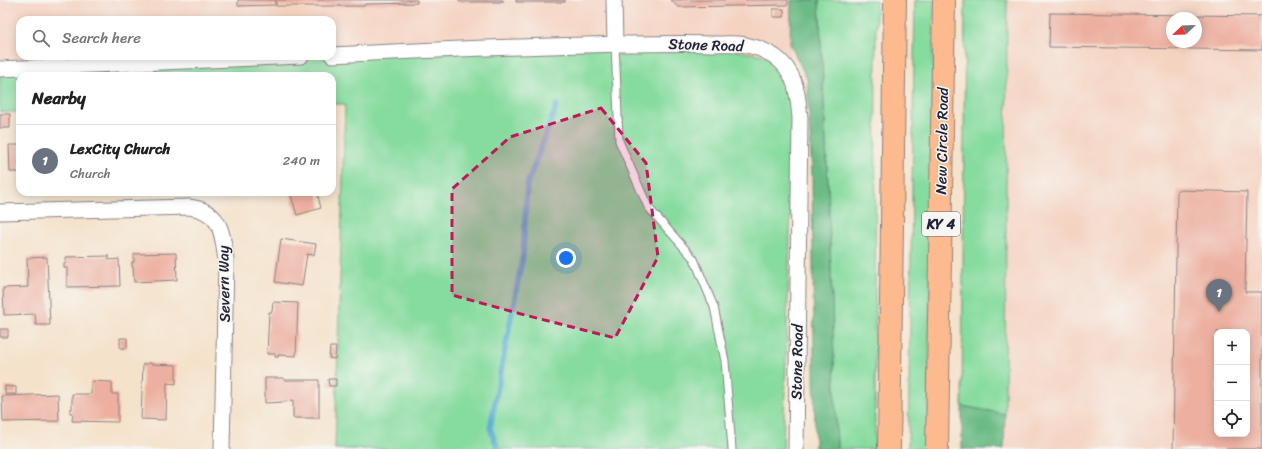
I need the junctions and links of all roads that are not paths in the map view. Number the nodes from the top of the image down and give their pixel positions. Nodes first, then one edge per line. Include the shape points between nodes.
1 (614, 0) edge
2 (896, 0) edge
3 (944, 0) edge
4 (615, 44) junction
5 (336, 55) edge
6 (208, 60) edge
7 (0, 69) edge
8 (0, 212) edge
9 (222, 449) edge
10 (732, 449) edge
11 (796, 449) edge
12 (889, 449) edge
13 (937, 449) edge

1 - 4 street
2 - 12 highway
3 - 13 highway, New Circle Road / KY 4
4 - 5 street, Stone Road
4 - 10 lane via 619,141 648,207 694,259 714,307 725,360
4 - 11 street, Stone Road via 746,45 774,57 784,65 795,84 798,93 801,157
6 - 7 street
8 - 9 street, Severn Way via 189,207 204,210 212,215 218,222 223,238 226,260

